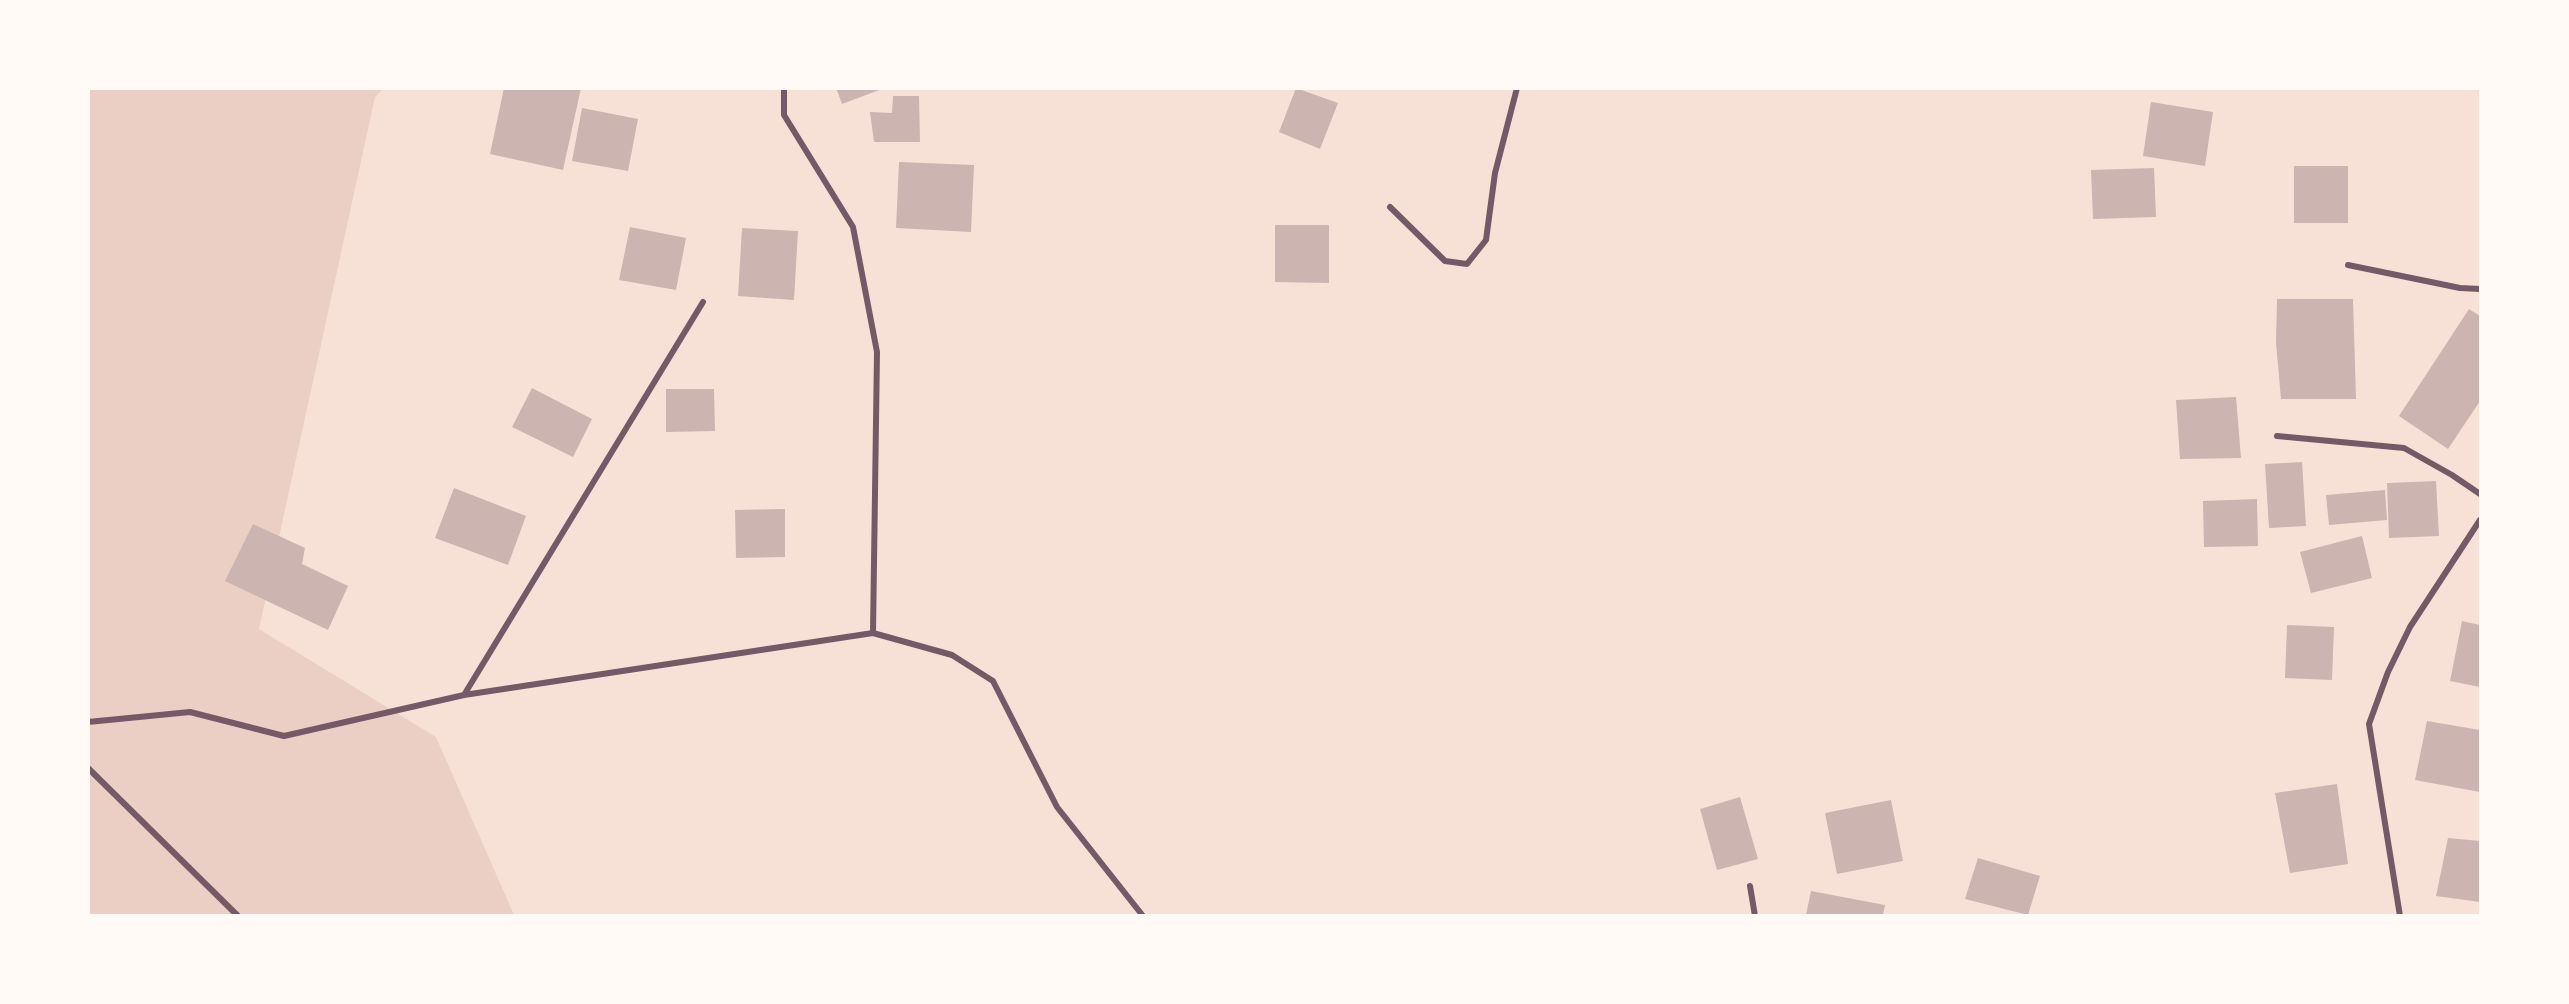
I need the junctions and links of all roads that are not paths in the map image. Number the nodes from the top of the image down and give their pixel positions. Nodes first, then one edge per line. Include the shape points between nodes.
1 (784, 88) edge
2 (1517, 88) edge
3 (1390, 207) dead end
4 (2348, 266) dead end
5 (2481, 289) edge
6 (704, 302) dead end
7 (2277, 436) dead end
8 (2481, 494) edge
9 (2481, 520) edge
10 (873, 633) junction
11 (464, 695) junction
12 (88, 722) edge
13 (88, 768) edge
14 (1750, 886) dead end
15 (238, 915) edge
16 (1143, 915) edge
17 (1755, 915) edge
18 (2400, 915) edge

1 - 10 street via 784,115 853,227 877,352
2 - 3 street via 1495,173 1486,240 1467,264 1445,261
4 - 5 street
6 - 11 street
7 - 8 street via 2404,448
9 - 18 street via 2410,627 2369,724
10 - 11 street
10 - 16 street via 952,655 993,681 1057,807
11 - 12 street via 284,736 190,712
13 - 15 street
14 - 17 street

